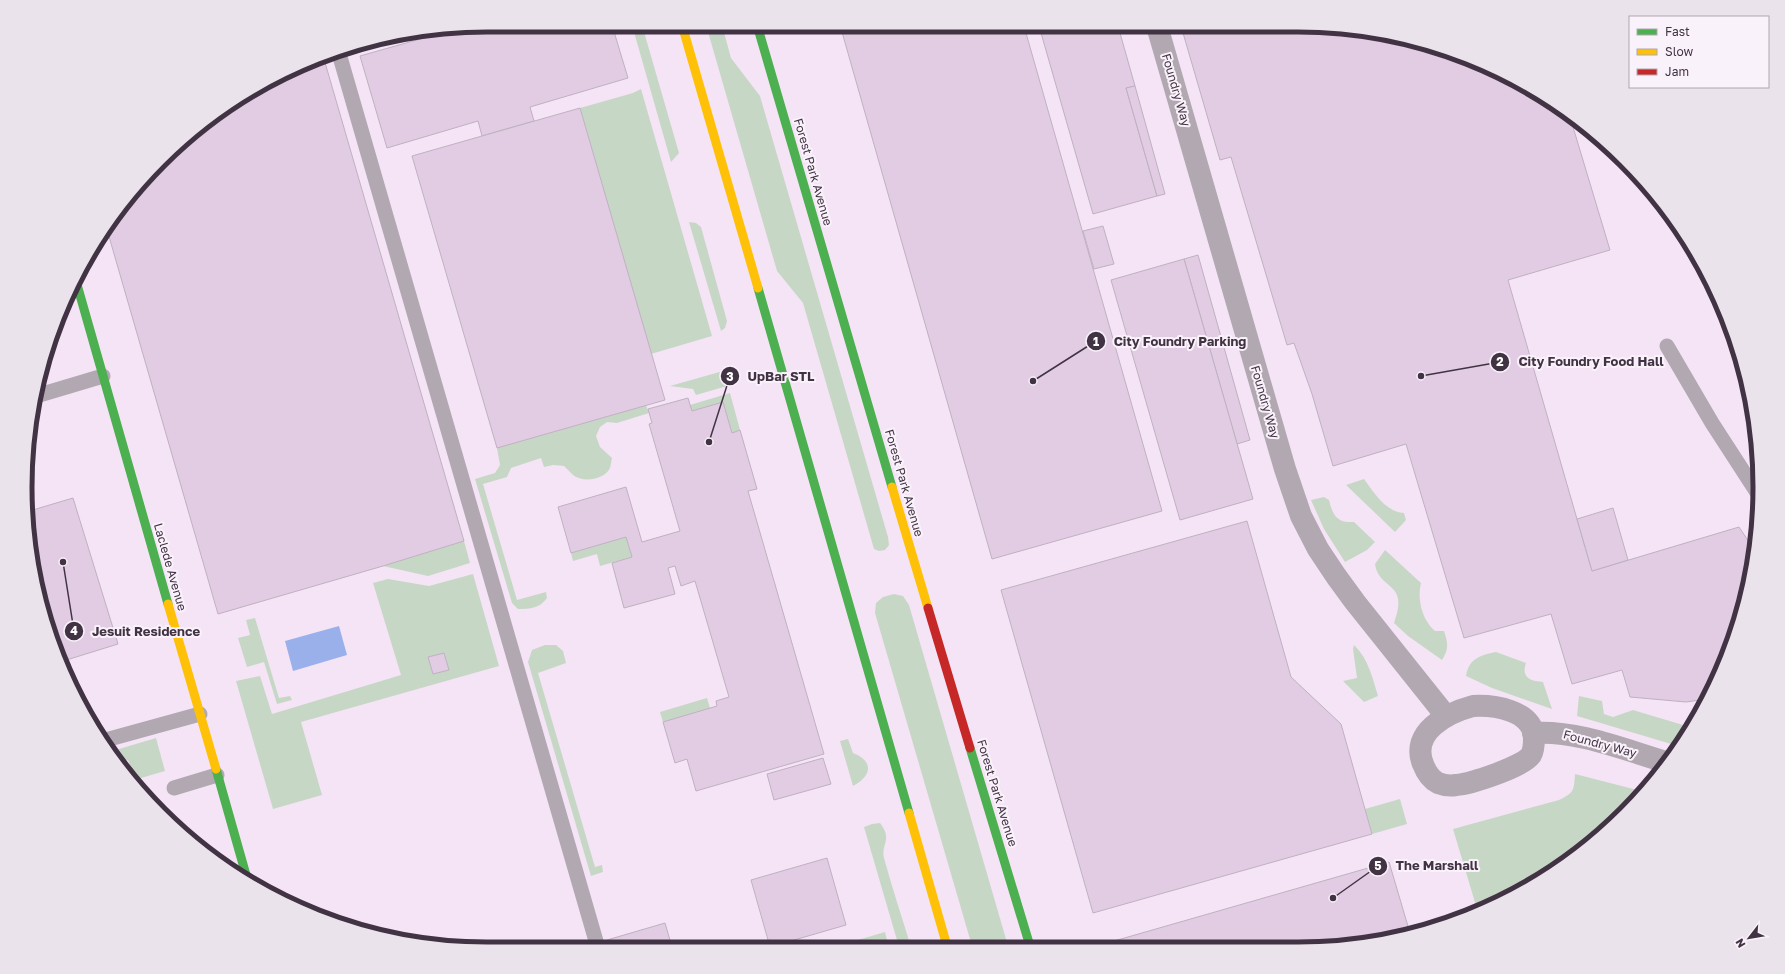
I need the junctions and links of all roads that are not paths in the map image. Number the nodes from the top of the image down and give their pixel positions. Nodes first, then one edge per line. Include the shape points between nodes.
1 (684, 32) edge
2 (759, 32) edge
3 (1159, 32) edge
4 (340, 56) edge
5 (78, 288) edge
6 (1667, 346) dead end
7 (103, 376) junction
8 (42, 394) edge
9 (1753, 486) edge
10 (200, 714) junction
11 (1446, 716) junction
12 (1533, 733) junction
13 (109, 739) edge
14 (1661, 761) edge
15 (217, 775) junction
16 (174, 788) dead end
17 (245, 872) edge
18 (596, 942) edge
19 (946, 942) edge
20 (1029, 942) edge

1 - 19 main road
2 - 20 main road, Forest Park Avenue
3 - 11 street, Foundry Way via 1285,469 1301,516 1318,549 1351,597
4 - 18 lane
5 - 7 main road, Laclede Avenue
6 - 9 lane
7 - 8 lane
7 - 10 main road, Laclede Avenue
10 - 13 lane
10 - 15 main road, Laclede Avenue
11 - 12 street via 1472,706 1487,706 1519,714 1529,723
11 - 12 street via 1425,734 1420,745 1420,758 1426,771 1433,781 1443,785 1456,785 1520,765 1530,756 1534,744
12 - 14 street, Foundry Way via 1547,732 1581,737
15 - 16 lane
15 - 17 main road, Laclede Avenue

